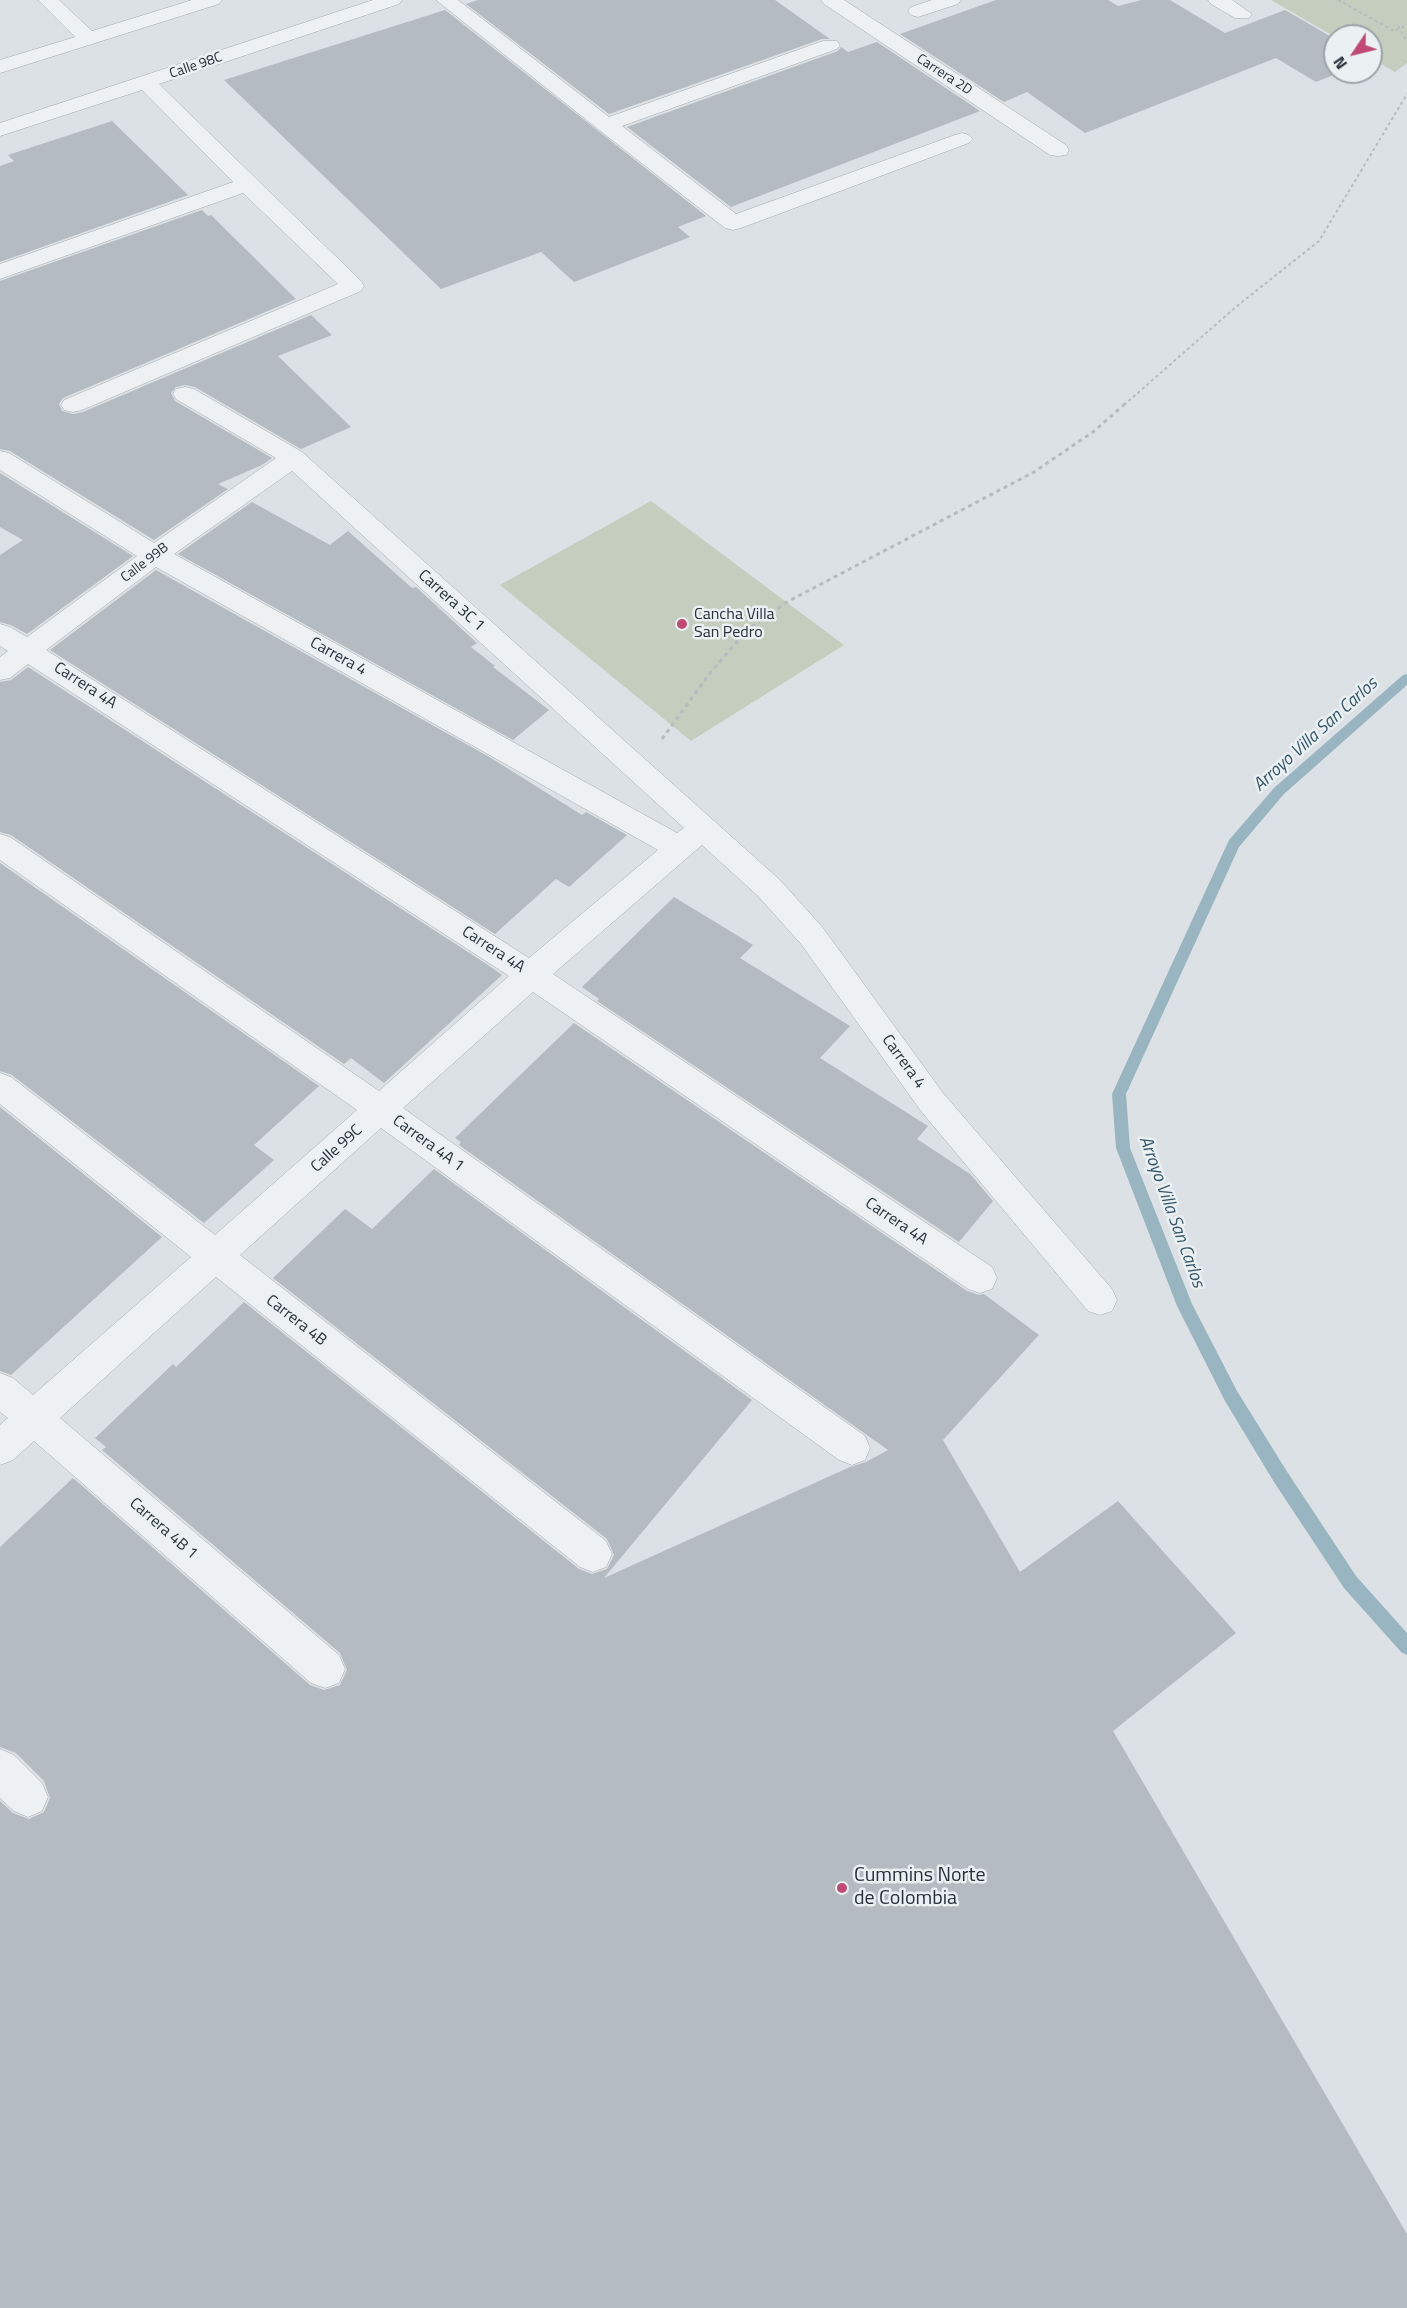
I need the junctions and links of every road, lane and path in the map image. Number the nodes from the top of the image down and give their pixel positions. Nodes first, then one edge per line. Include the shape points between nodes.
1 (48, 0) edge
2 (212, 0) edge
3 (392, 0) edge
4 (446, 0) edge
5 (831, 0) edge
6 (951, 0) edge
7 (1218, 0) edge
8 (1338, 0) edge
9 (918, 11) dead end
10 (1242, 14) dead end
11 (1407, 25) edge
12 (1399, 27) junction
13 (89, 39) junction
14 (1407, 41) edge
15 (830, 45) dead end
16 (0, 67) edge
17 (147, 83) junction
18 (1407, 94) edge
19 (605, 125) junction
20 (0, 130) edge
21 (962, 139) dead end
22 (1058, 150) dead end
23 (247, 184) junction
24 (0, 272) edge
25 (185, 394) dead end
26 (73, 405) dead end
27 (293, 458) junction
28 (0, 459) edge
29 (155, 555) junction
30 (0, 633) edge
31 (30, 650) junction
32 (0, 671) edge
33 (647, 778) junction
34 (691, 838) junction
35 (0, 845) edge
36 (531, 975) junction
37 (0, 1086) edge
38 (381, 1110) junction
39 (215, 1257) junction
40 (980, 1278) dead end
41 (1100, 1300) dead end
42 (0, 1389) edge
43 (34, 1419) junction
44 (0, 1448) edge
45 (852, 1448) dead end
46 (593, 1554) dead end
47 (325, 1669) dead end
48 (0, 1768) edge
49 (28, 1797) dead end

1 - 13 street
2 - 13 street
3 - 17 street, Calle 98C
4 - 19 street
5 - 22 street, Carrera 2D
6 - 9 street
7 - 10 street
8 - 12 path via 1394,31
11 - 12 path
12 - 14 path
13 - 16 street
15 - 19 street
17 - 20 street, Calle 98C
17 - 23 street
18 - 33 path via 1318,241 1093,432 1034,472 787,602 747,630 710,673 650,756
19 - 21 street via 733,223
23 - 24 street
23 - 26 street via 353,286
25 - 27 street, Carrera 3C 1
27 - 29 street, Calle 99B
27 - 33 street, Carrera 3C 1
28 - 29 street, Carrera 4
29 - 31 street, Calle 99B
29 - 34 street, Carrera 4
30 - 31 street, Carrera 4A
31 - 32 street, Calle 99B
31 - 36 street, Carrera 4A
33 - 34 street, Carrera 3C 1
34 - 36 street, Calle 99C
34 - 41 street, Carrera 4 via 769,888 812,936 932,1102
35 - 38 street, Carrera 4A 1
36 - 38 street, Calle 99C
36 - 40 street, Carrera 4A
37 - 39 street, Carrera 4B
38 - 39 street, Calle 99C
38 - 45 street, Carrera 4A 1
39 - 43 street, Calle 99C
39 - 46 street, Carrera 4B
42 - 43 street, Carrera 4B 1
43 - 44 street, Calle 99C
43 - 47 street, Carrera 4B 1
48 - 49 street

